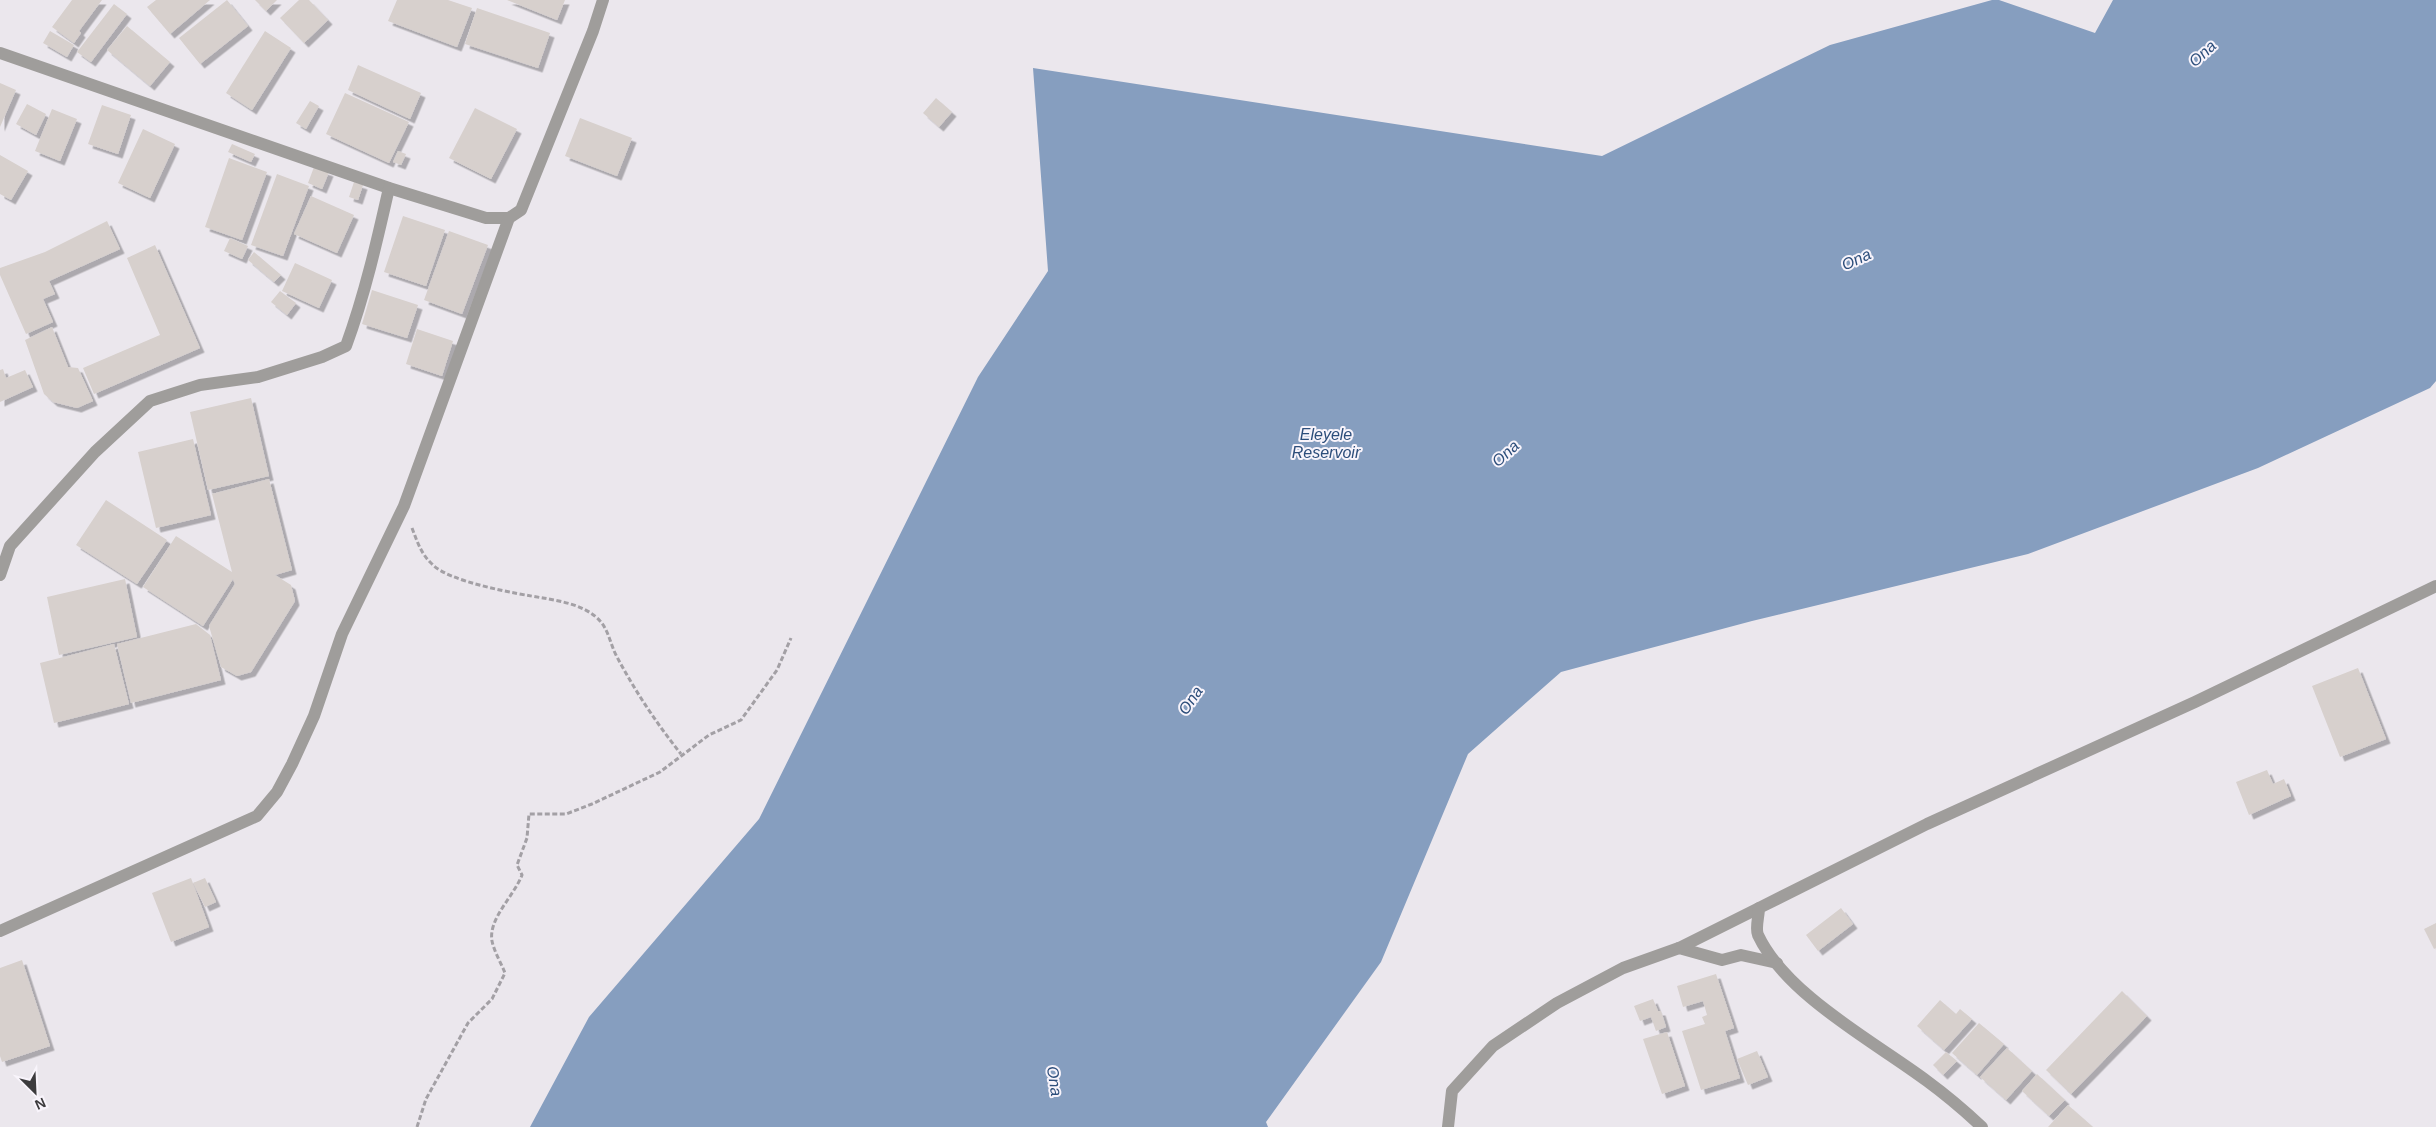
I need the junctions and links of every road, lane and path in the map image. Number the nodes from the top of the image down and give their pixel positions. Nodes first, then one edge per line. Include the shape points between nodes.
1 (603, 0) edge
2 (0, 53) edge
3 (389, 188) junction
4 (509, 218) junction
5 (404, 506) junction
6 (0, 575) edge
7 (2435, 587) edge
8 (791, 638) dead end
9 (681, 754) junction
10 (1759, 908) junction
11 (0, 931) edge
12 (1679, 948) junction
13 (1777, 962) junction
14 (1981, 1126) edge
15 (417, 1127) edge
16 (1448, 1127) edge

1 - 4 street via 521,210
2 - 3 street
3 - 4 street via 486,218
3 - 6 street via 358,315 346,346 258,377 200,385 150,401 95,452 10,546
4 - 5 street
5 - 9 path via 421,551 433,566 464,580 507,593 567,602 595,616 607,629 615,655 654,720
5 - 11 street via 342,634 314,716 292,764 277,792 257,816
7 - 10 street via 2085,754 1927,824
8 - 9 path via 777,670 741,720
9 - 15 path via 660,772 592,804 566,814 528,814 527,838 517,864 522,875 516,890 492,922 492,940 505,973 492,999 468,1023 426,1099
10 - 12 street
10 - 13 street via 1757,933
12 - 13 street via 1722,960 1741,954
12 - 16 street via 1623,968 1565,998 1493,1046 1452,1091
13 - 14 street via 1803,990 1839,1020 1927,1081

